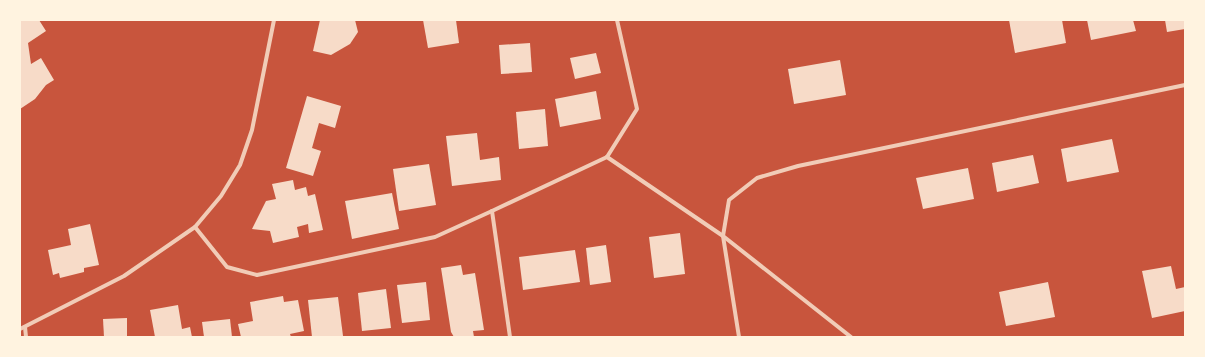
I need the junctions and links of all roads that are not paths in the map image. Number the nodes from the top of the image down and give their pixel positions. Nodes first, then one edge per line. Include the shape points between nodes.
1 (274, 20) edge
2 (618, 20) edge
3 (1185, 85) edge
4 (607, 157) junction
5 (492, 211) junction
6 (195, 227) junction
7 (723, 236) junction
8 (25, 327) junction
9 (20, 329) edge
10 (26, 337) edge
11 (510, 337) edge
12 (738, 337) edge
13 (851, 337) edge

1 - 6 street via 252,130 240,165 221,196
2 - 4 street via 637,109
3 - 7 street via 798,166 757,178 729,200
4 - 5 street
4 - 7 street
5 - 6 street via 435,237 257,275 227,267
5 - 11 street
6 - 8 street via 124,276
7 - 12 street
7 - 13 street
8 - 9 street
8 - 10 street

